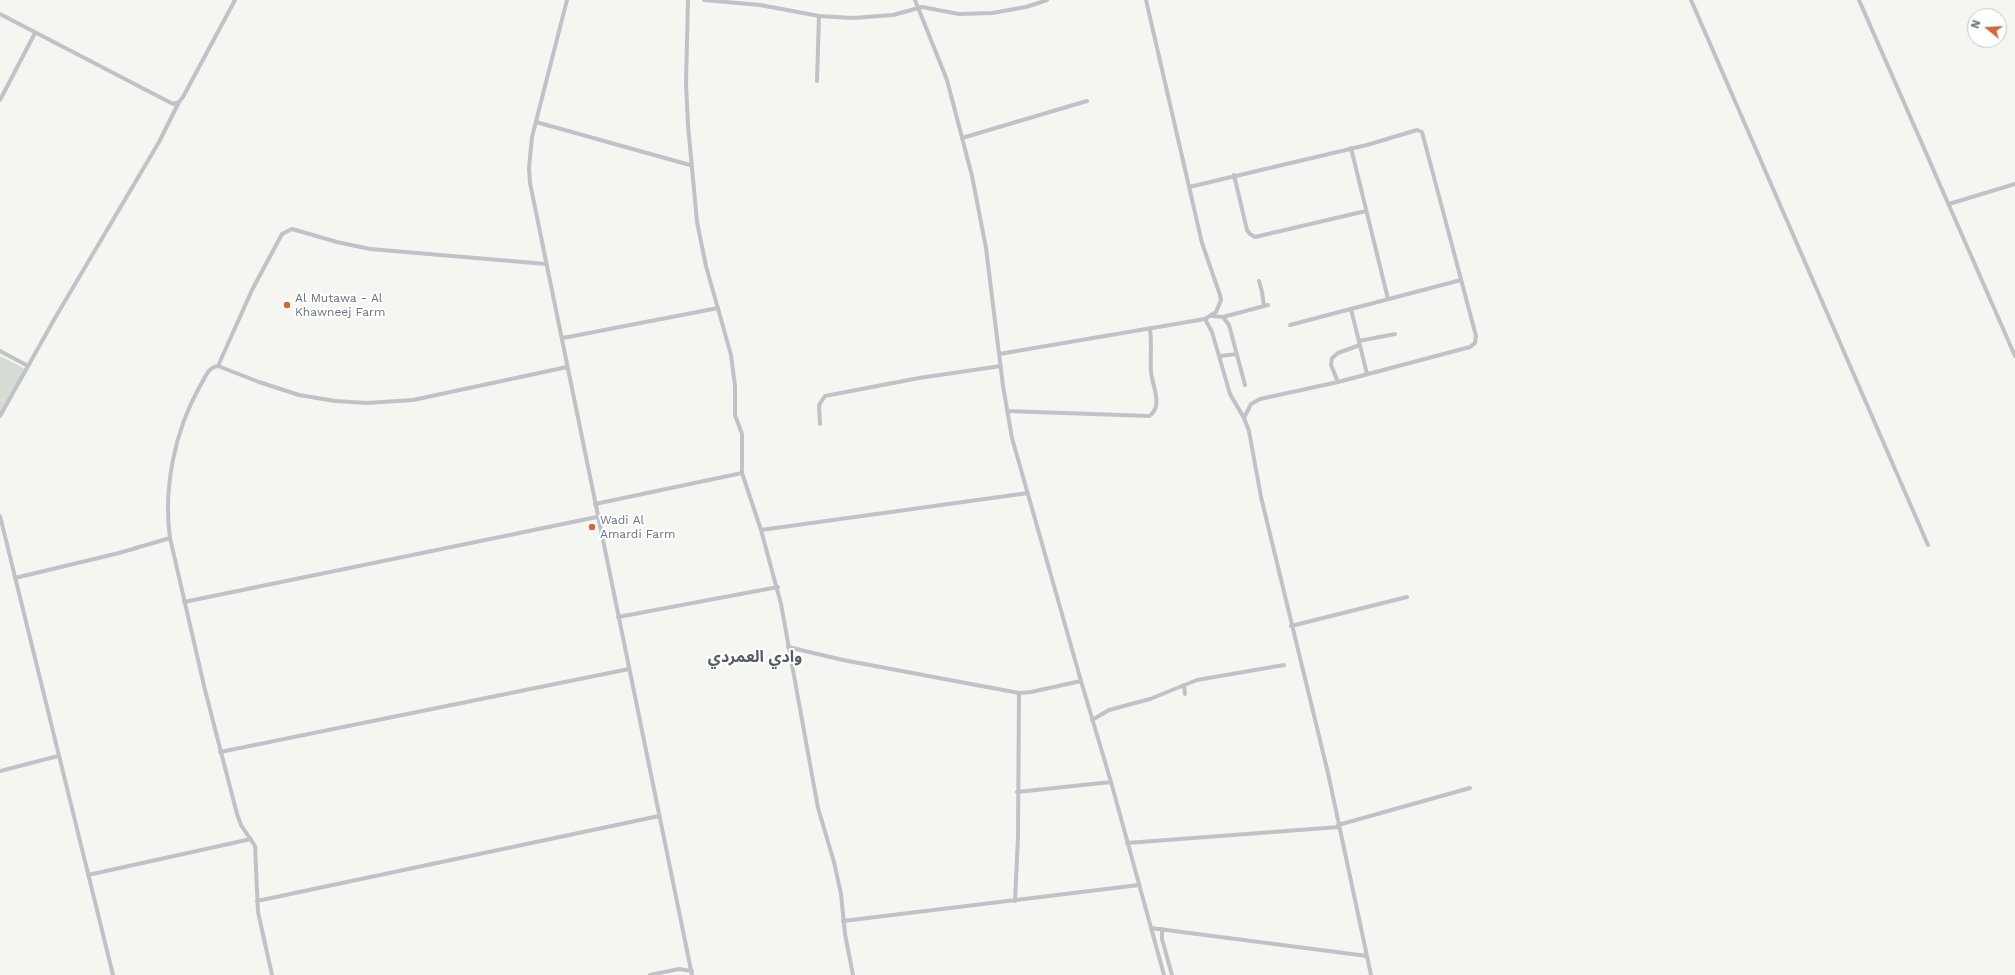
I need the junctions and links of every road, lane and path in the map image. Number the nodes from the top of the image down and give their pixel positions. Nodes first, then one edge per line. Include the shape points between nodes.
1 (235, 0) edge
2 (567, 0) edge
3 (688, 0) edge
4 (704, 0) edge
5 (916, 0) edge
6 (1047, 0) edge
7 (1146, 0) edge
8 (1691, 0) edge
9 (1860, 0) edge
10 (918, 8) junction
11 (0, 14) edge
12 (819, 16) junction
13 (35, 33) junction
14 (817, 81) dead end
15 (0, 100) edge
16 (1087, 101) dead end
17 (179, 102) junction
18 (536, 122) junction
19 (962, 138) junction
20 (1350, 148) junction
21 (690, 165) junction
22 (1234, 175) junction
23 (2015, 184) edge
24 (1189, 187) junction
25 (1949, 204) junction
26 (1366, 211) junction
27 (546, 264) junction
28 (1461, 280) junction
29 (1259, 281) dead end
30 (1388, 299) junction
31 (718, 308) junction
32 (1351, 309) junction
33 (1212, 316) junction
34 (1223, 317) junction
35 (1205, 319) junction
36 (1290, 325) dead end
37 (1150, 328) junction
38 (1396, 334) dead end
39 (563, 338) junction
40 (1360, 343) junction
41 (0, 351) edge
42 (999, 354) junction
43 (1237, 354) junction
44 (1220, 356) junction
45 (2015, 356) edge
46 (28, 366) junction
47 (218, 366) junction
48 (1001, 366) junction
49 (567, 367) junction
50 (1367, 374) junction
51 (1338, 382) junction
52 (1245, 385) dead end
53 (1007, 411) junction
54 (0, 416) edge
55 (1244, 418) junction
56 (820, 424) dead end
57 (742, 473) junction
58 (1028, 494) junction
59 (595, 504) junction
60 (0, 516) edge
61 (598, 518) junction
62 (761, 530) junction
63 (170, 538) junction
64 (1928, 545) dead end
65 (16, 578) junction
66 (778, 587) junction
67 (1407, 597) dead end
68 (184, 602) junction
69 (618, 617) junction
70 (1292, 626) junction
71 (788, 647) junction
72 (1284, 665) dead end
73 (629, 669) junction
74 (1081, 681) junction
75 (1184, 685) junction
76 (1019, 693) junction
77 (1185, 694) dead end
78 (1092, 720) junction
79 (220, 752) junction
80 (58, 756) junction
81 (0, 771) edge
82 (1112, 782) junction
83 (1470, 788) dead end
84 (1017, 792) junction
85 (659, 816) junction
86 (1339, 826) junction
87 (251, 839) junction
88 (1127, 843) junction
89 (88, 875) junction
90 (1139, 885) junction
91 (257, 901) junction
92 (1015, 901) junction
93 (844, 920) junction
94 (1151, 928) junction
95 (1162, 929) junction
96 (1367, 956) junction
97 (692, 973) edge
98 (113, 975) edge
99 (272, 975) edge
100 (650, 975) edge
101 (853, 975) edge
102 (1164, 975) edge
103 (1172, 975) edge
104 (1371, 975) edge

1 - 17 street
2 - 18 street
3 - 21 street via 686,83
4 - 12 street via 760,5
5 - 10 street
6 - 10 street via 1009,11 977,14 958,14 927,6
7 - 24 street
8 - 64 street
9 - 25 street
10 - 12 street via 874,17
10 - 19 street via 947,80
11 - 13 street
12 - 14 street
13 - 15 street
13 - 17 street via 166,101 173,104
16 - 19 street
17 - 46 street via 159,142
18 - 21 street
18 - 27 street via 530,152 530,183
19 - 42 street via 983,229
20 - 22 street
20 - 26 street
20 - 28 street via 1417,130 1424,134
21 - 31 street via 701,244
22 - 24 street
22 - 26 street via 1247,230 1255,236
23 - 25 street
24 - 33 street via 1202,243 1220,294 1220,306
25 - 45 street
26 - 30 street
27 - 39 street
27 - 47 street via 370,249 288,230 282,234 256,283
28 - 30 street
28 - 50 street via 1476,336 1473,345
29 - 34 street via 1266,306
30 - 32 street
31 - 39 street
31 - 57 street via 731,355 735,414 742,434
32 - 36 street
32 - 40 street
33 - 34 street
33 - 35 street
34 - 43 street via 1229,325
35 - 37 street
35 - 44 street
37 - 42 street
37 - 53 street via 1151,371 1156,400 1155,410 1149,416
38 - 40 street
39 - 49 street
40 - 50 street
40 - 51 street via 1332,358 1331,365
41 - 46 street
42 - 48 street
43 - 44 street
43 - 52 street
44 - 55 street via 1230,394
46 - 54 street
47 - 49 street via 299,395 367,403 414,400
47 - 63 street via 211,368 185,418 171,476 168,520
48 - 53 street
48 - 56 street via 825,396 819,405
49 - 59 street
50 - 51 street
51 - 55 street via 1260,399 1251,404
53 - 58 street
55 - 70 street
57 - 59 street
57 - 62 street
58 - 62 street
58 - 74 street
59 - 61 street
60 - 65 street
61 - 68 street
61 - 69 street
62 - 66 street
63 - 65 street
63 - 68 street
65 - 80 street
66 - 69 street
66 - 71 street
67 - 70 street
68 - 79 street
69 - 73 street
70 - 86 street
71 - 76 street via 842,660
71 - 93 street via 818,808 837,877
72 - 75 street via 1202,678
73 - 79 street
73 - 85 street
74 - 76 street
74 - 78 street
75 - 77 street
75 - 78 street via 1150,699 1109,710
76 - 84 street
78 - 82 street
79 - 87 street via 239,820
80 - 81 street
80 - 89 street
82 - 84 street
82 - 88 street
83 - 86 street
84 - 92 street
85 - 91 street
85 - 97 street
86 - 88 street
86 - 96 street
87 - 89 street
87 - 91 street via 255,850
88 - 90 street
89 - 98 street
90 - 92 street
90 - 94 street
91 - 99 street
92 - 93 street
93 - 101 street
94 - 95 street
94 - 102 street
95 - 96 street
95 - 103 street via 1162,940
96 - 104 street
97 - 100 street via 679,969

